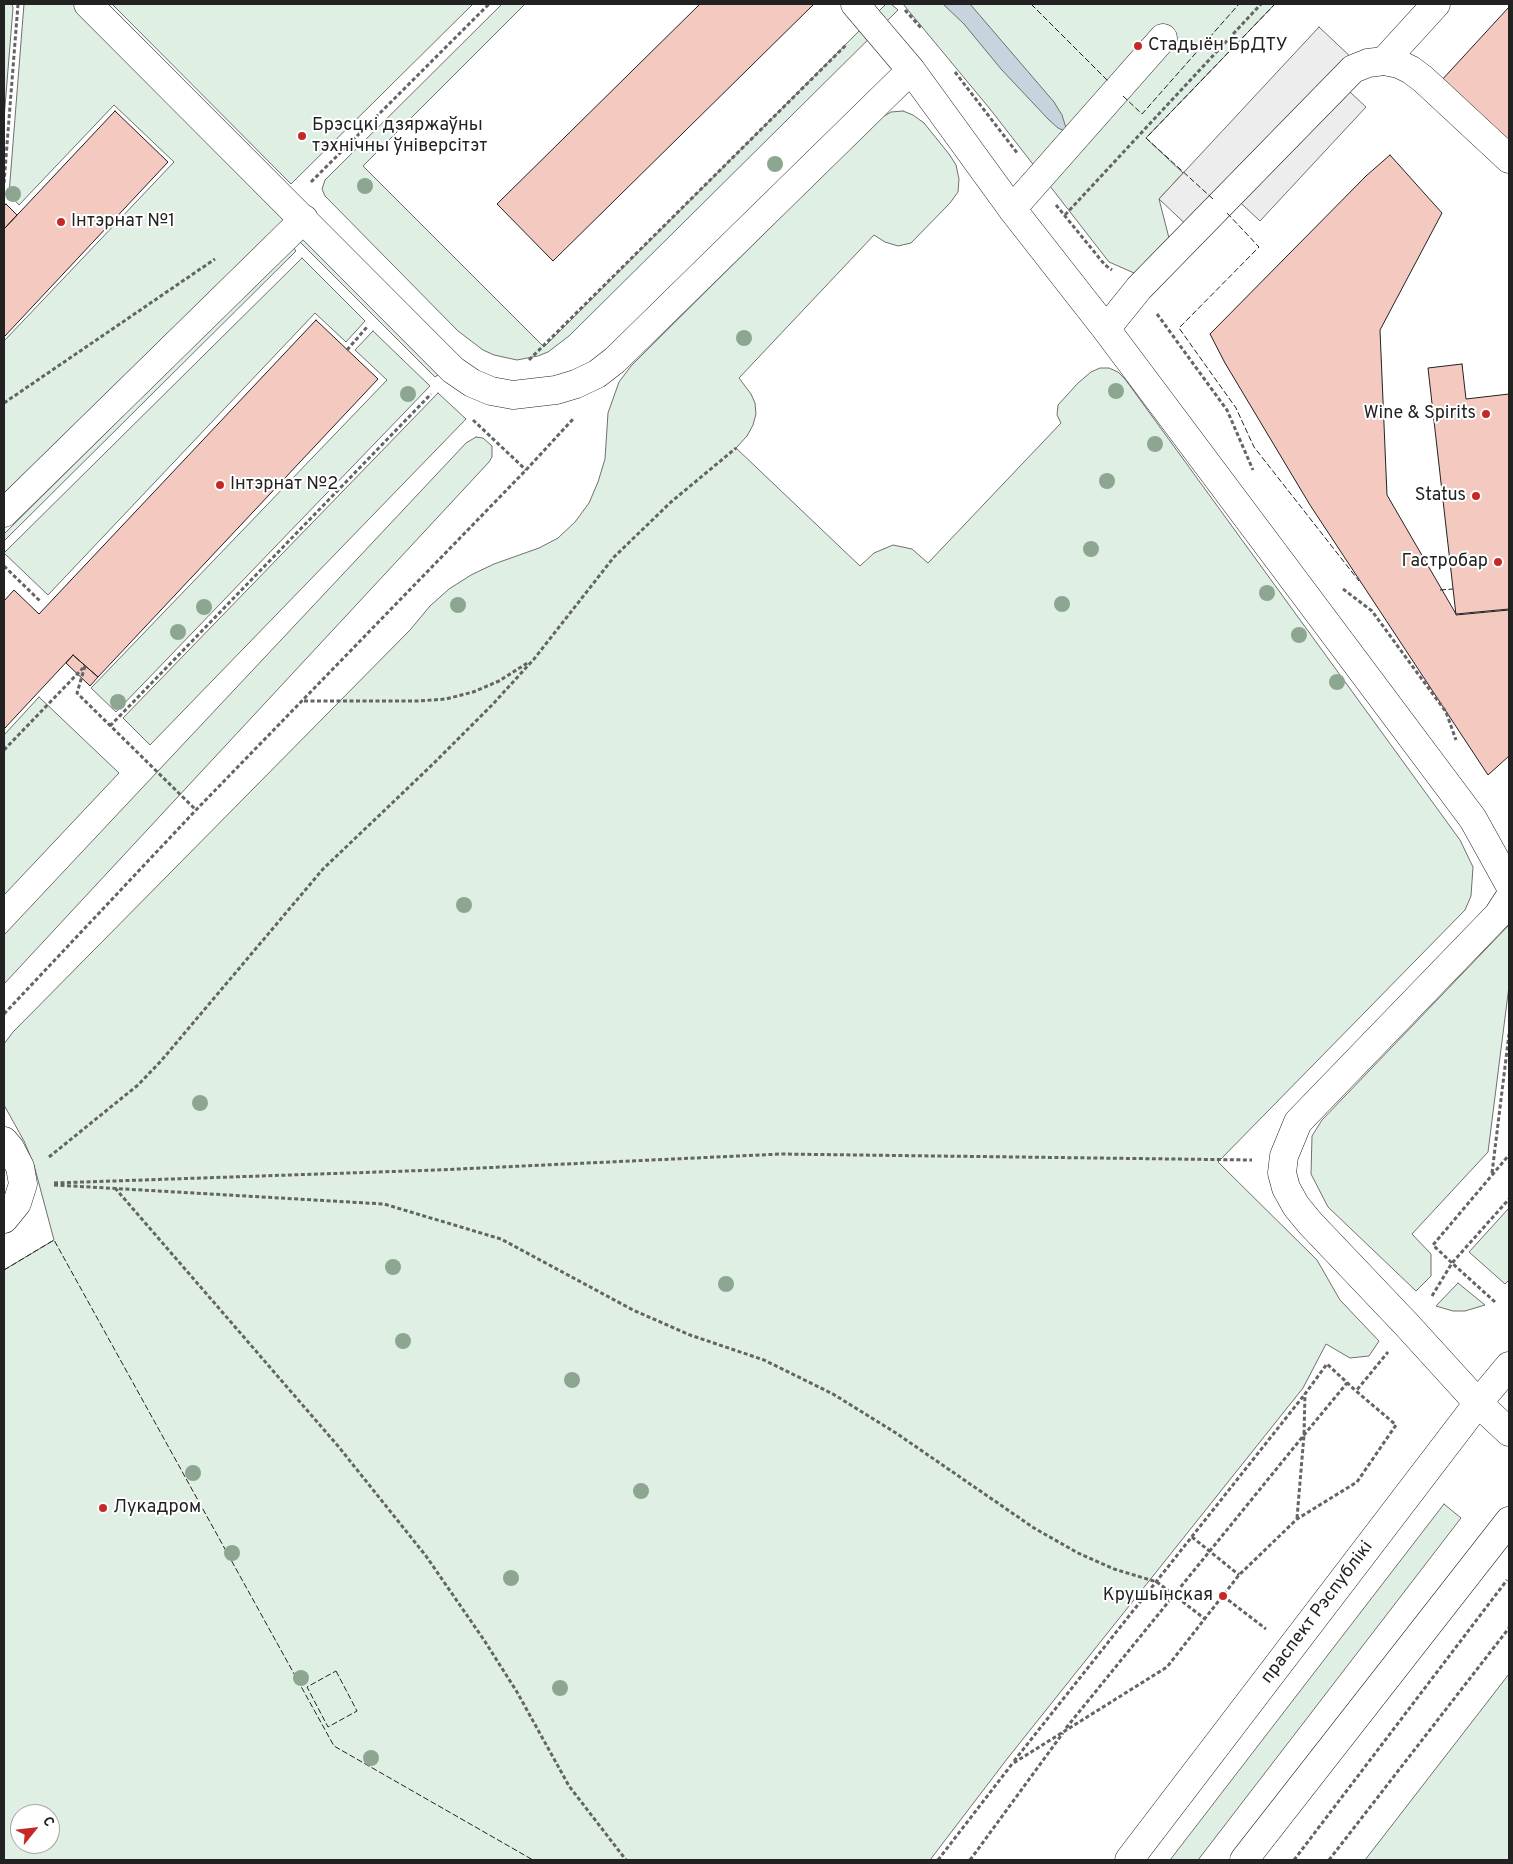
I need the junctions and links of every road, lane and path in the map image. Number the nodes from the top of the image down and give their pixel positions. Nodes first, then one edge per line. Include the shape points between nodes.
1 (18, 4) edge
2 (88, 4) edge
3 (489, 4) edge
4 (1261, 4) edge
5 (1436, 4) edge
6 (862, 13) edge
7 (1163, 38) dead end
8 (1384, 61) junction
9 (910, 70) junction
10 (1509, 159) edge
11 (4, 183) edge
12 (306, 186) dead end
13 (1012, 209) junction
14 (1065, 216) dead end
15 (304, 219) junction
16 (223, 254) dead end
17 (373, 321) dead end
18 (1106, 330) junction
19 (347, 350) dead end
20 (522, 366) dead end
21 (597, 374) junction
22 (431, 393) dead end
23 (4, 403) edge
24 (469, 416) dead end
25 (736, 448) dead end
26 (526, 470) junction
27 (4, 513) edge
28 (4, 566) edge
29 (1351, 595) dead end
30 (40, 601) dead end
31 (534, 659) junction
32 (304, 701) junction
33 (110, 726) junction
34 (1458, 745) dead end
35 (4, 750) edge
36 (196, 810) junction
37 (1509, 884) edge
38 (1509, 898) edge
39 (4, 1014) edge
40 (1509, 1034) edge
41 (4, 1141) edge
42 (1509, 1155) edge
43 (1283, 1161) junction
44 (1492, 1174) junction
45 (23, 1184) junction
46 (115, 1188) junction
47 (1509, 1199) edge
48 (4, 1219) edge
49 (1452, 1262) junction
50 (1432, 1296) dead end
51 (1495, 1302) dead end
52 (1390, 1349) dead end
53 (1509, 1366) edge
54 (1347, 1383) junction
55 (1356, 1391) junction
56 (1305, 1394) junction
57 (1478, 1403) junction
58 (1509, 1432) edge
59 (1304, 1435) junction
60 (1297, 1519) junction
61 (1509, 1522) edge
62 (1192, 1537) junction
63 (1210, 1552) junction
64 (1239, 1575) junction
65 (1509, 1576) edge
66 (1157, 1582) junction
67 (1174, 1595) junction
68 (1223, 1596) junction
69 (1205, 1619) junction
70 (1509, 1628) edge
71 (1292, 1647) junction
72 (1064, 1732) junction
73 (1012, 1764) junction
74 (626, 1860) edge
75 (938, 1860) edge
76 (970, 1860) edge
77 (1129, 1860) edge
78 (1244, 1860) edge
79 (1294, 1860) edge
80 (1329, 1860) edge

1 - 11 path
2 - 15 main road
3 - 12 path
4 - 14 path
5 - 8 main road
6 - 9 main road
6 - 20 path
7 - 13 main road
8 - 10 main road via 1399,64 1423,79
8 - 18 main road via 1368,62 1343,78 1139,288
9 - 13 main road
9 - 21 main road
13 - 18 main road
15 - 21 main road via 453,370 472,383 513,395 556,390
15 - 27 main road
16 - 23 path
17 - 19 path
18 - 37 main road via 1473,819
21 - 26 path via 584,404 572,421
22 - 33 path
24 - 26 path
25 - 31 path via 671,502 614,557
26 - 32 path
28 - 30 path
29 - 34 path via 1372,611 1446,712
31 - 32 path via 499,681 446,699
31 - 45 path via 433,764 324,869 138,1085 52,1154
32 - 36 path
33 - 35 path via 77,692 85,666
33 - 36 path
36 - 39 path
38 - 43 main road via 1498,914 1298,1122 1288,1141
40 - 44 path
41 - 45 main road via 20,1167
42 - 44 path
43 - 45 path via 781,1154
43 - 57 main road via 1286,1188 1296,1206
44 - 49 path via 1433,1245
45 - 46 path
45 - 48 main road via 17,1203
46 - 66 path via 384,1204 501,1239 633,1310 690,1335 764,1360 833,1394 896,1432 1034,1528 1114,1569
46 - 74 path via 338,1446 426,1556 484,1640 569,1786
47 - 49 path
49 - 50 path
49 - 51 path
52 - 55 path
53 - 57 main road, праспект Рэспублікі
54 - 55 path
54 - 56 path via 1327,1364
54 - 59 path
55 - 60 path via 1396,1425 1357,1482
56 - 59 path
56 - 62 path
57 - 58 main road
57 - 71 main road, праспект Рэспублікі
59 - 60 path
59 - 63 path
60 - 64 path
61 - 78 main road
62 - 63 path
62 - 66 path
63 - 64 path
63 - 67 path
64 - 68 path
65 - 79 path
66 - 67 path
66 - 73 path
67 - 69 path
67 - 72 path
68 - 69 path
68 - 71 path
69 - 72 path via 1167,1667
70 - 80 path
71 - 77 main road, праспект Рэспублікі
72 - 73 path
72 - 76 path
73 - 75 path

